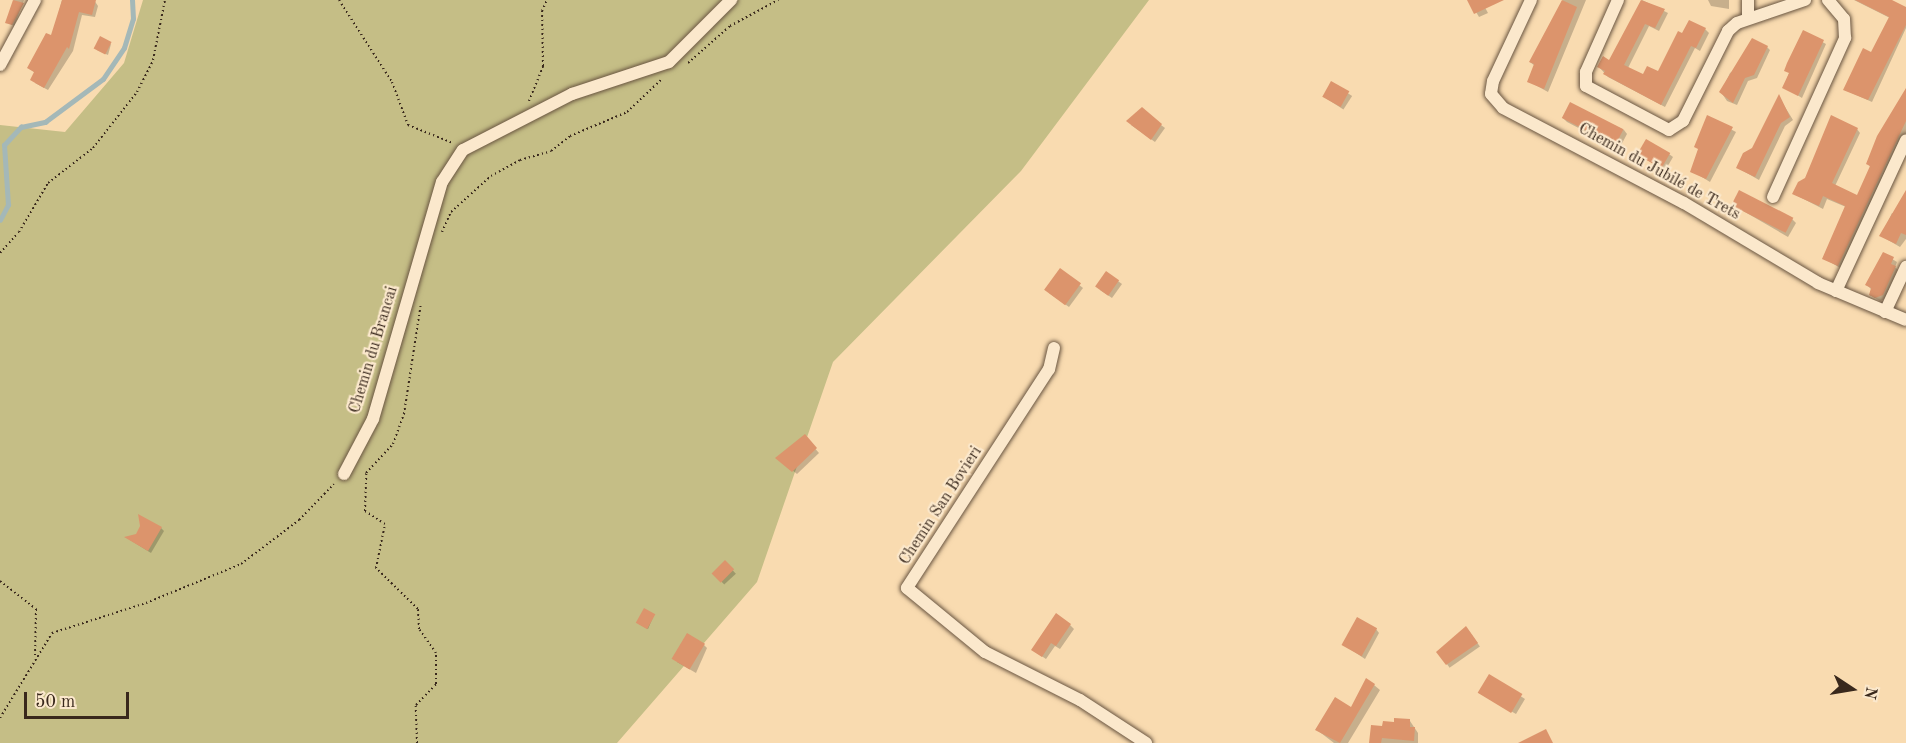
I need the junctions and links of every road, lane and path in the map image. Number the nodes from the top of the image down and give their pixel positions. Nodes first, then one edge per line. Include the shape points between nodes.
1 (35, 0) edge
2 (165, 0) edge
3 (339, 0) edge
4 (548, 0) edge
5 (731, 0) edge
6 (778, 0) edge
7 (1531, 0) edge
8 (1618, 0) edge
9 (1748, 0) edge
10 (1805, 0) edge
11 (1828, 0) edge
12 (1748, 18) junction
13 (0, 65) edge
14 (681, 67) dead end
15 (671, 72) dead end
16 (522, 120) junction
17 (1906, 140) edge
18 (463, 150) junction
19 (1773, 197) dead end
20 (438, 242) dead end
21 (0, 254) edge
22 (1906, 267) edge
23 (1836, 291) junction
24 (421, 295) dead end
25 (1885, 312) junction
26 (1906, 321) edge
27 (1054, 348) dead end
28 (344, 474) joint
29 (0, 581) edge
30 (35, 660) junction
31 (0, 718) edge
32 (417, 743) edge
33 (1146, 743) edge

1 - 13 street
2 - 21 path via 153,60 137,92 93,148 48,183 19,232
3 - 18 path via 392,82 408,125 449,139
4 - 16 path via 542,11 543,66
5 - 16 street, Chemin du Brancai via 669,62 572,94
6 - 14 path via 730,26 710,47
7 - 23 street, Chemin du Jubilé de Trets via 1493,81 1491,94 1503,108 1684,203
8 - 12 street via 1586,72 1586,86 1663,129 1679,125 1722,40 1737,23
9 - 12 street
10 - 12 street
11 - 19 street via 1844,19 1845,38
15 - 20 path via 627,112 570,136 551,152 520,160 491,176 451,213
16 - 18 street, Chemin du Brancai
17 - 23 street
18 - 28 street, Chemin du Brancai via 442,182 373,419
22 - 25 street
23 - 25 street, Chemin du Jubilé de Trets
24 - 32 path via 420,327 404,414 393,444 366,474 365,511 385,524 376,568 417,609 419,628 436,653 436,684 416,705
25 - 26 street, Chemin du Jubilé de Trets
27 - 33 street, Chemin San Bovieri via 1049,369 907,588 985,652 1080,700
28 - 30 path via 299,520 241,564 146,603 52,633
29 - 30 path via 36,609
30 - 31 path

